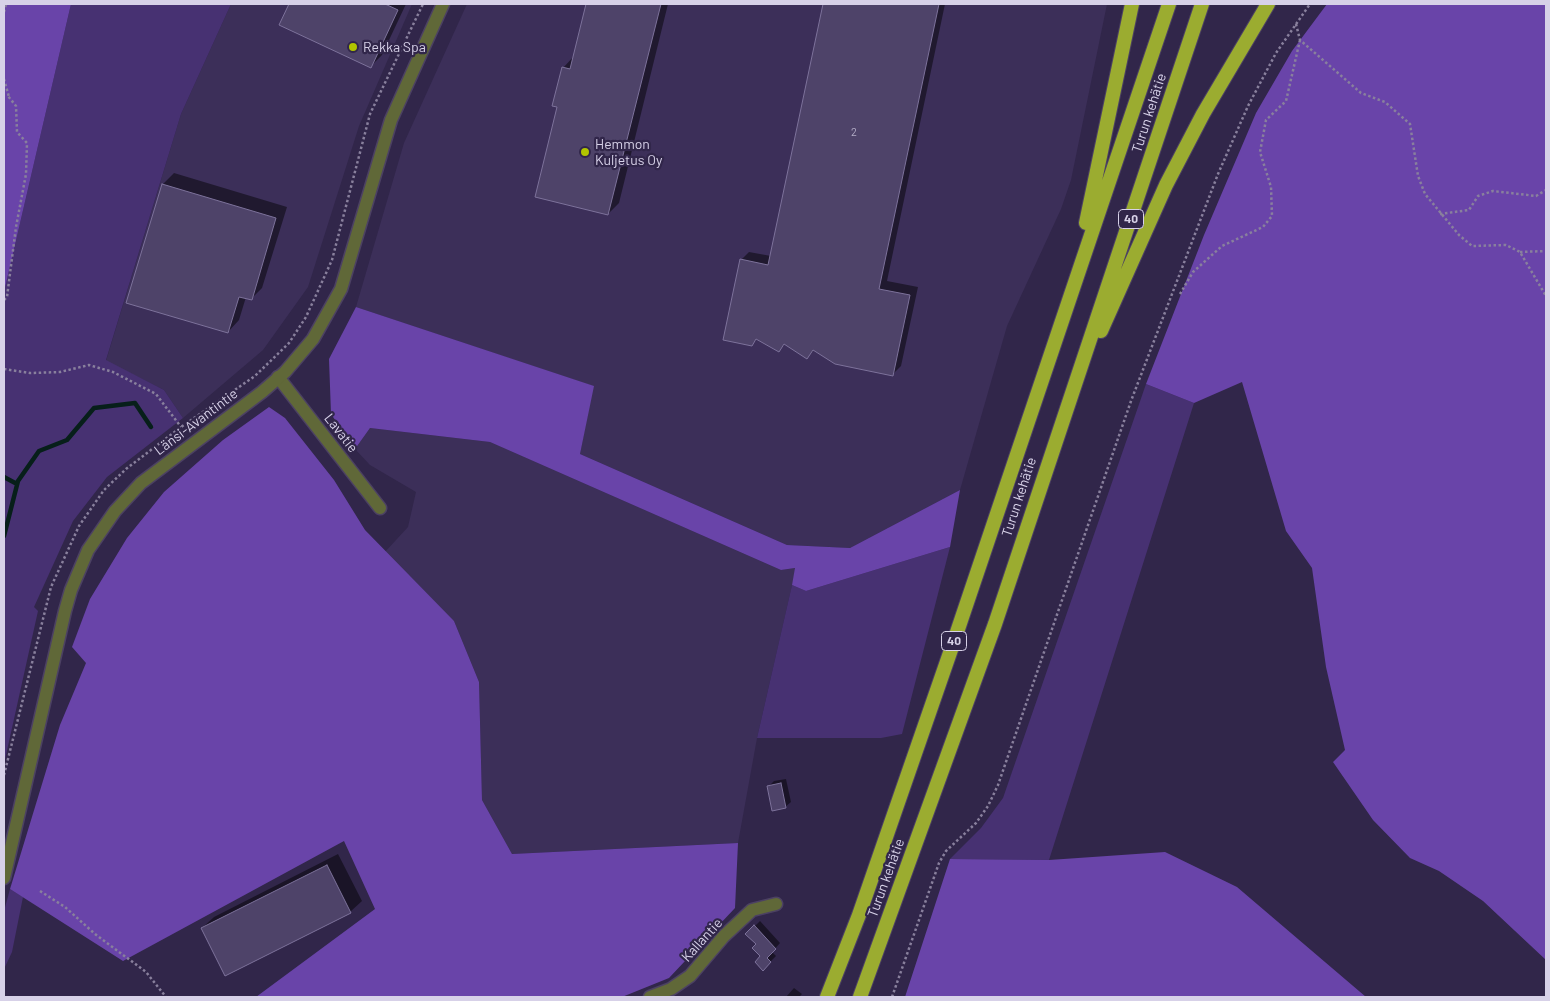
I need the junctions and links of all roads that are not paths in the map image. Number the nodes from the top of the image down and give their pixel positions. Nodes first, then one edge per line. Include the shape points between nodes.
1 (443, 4) edge
2 (1132, 4) edge
3 (1169, 4) edge
4 (1202, 4) edge
5 (1268, 4) edge
6 (1074, 282) junction
7 (278, 377) junction
8 (1058, 433) junction
9 (380, 508) dead end
10 (4, 878) edge
11 (776, 904) dead end
12 (650, 997) edge
13 (827, 997) edge
14 (860, 997) edge

1 - 7 street, Länsi-Avantintie via 391,120 341,289 313,338
2 - 6 highway
3 - 6 highway, Turun kehätie / 40
4 - 8 highway, Turun kehätie / 40
5 - 8 highway via 1203,114 1166,185
6 - 13 highway, Turun kehätie / 40 via 953,644 859,915
7 - 9 street, Lavatie
7 - 10 street, Länsi-Avantintie via 141,483 115,511 88,550 64,611
8 - 14 highway, Turun kehätie / 40 via 995,624
11 - 12 street, Kallantie via 752,910 724,936 690,976 671,989

